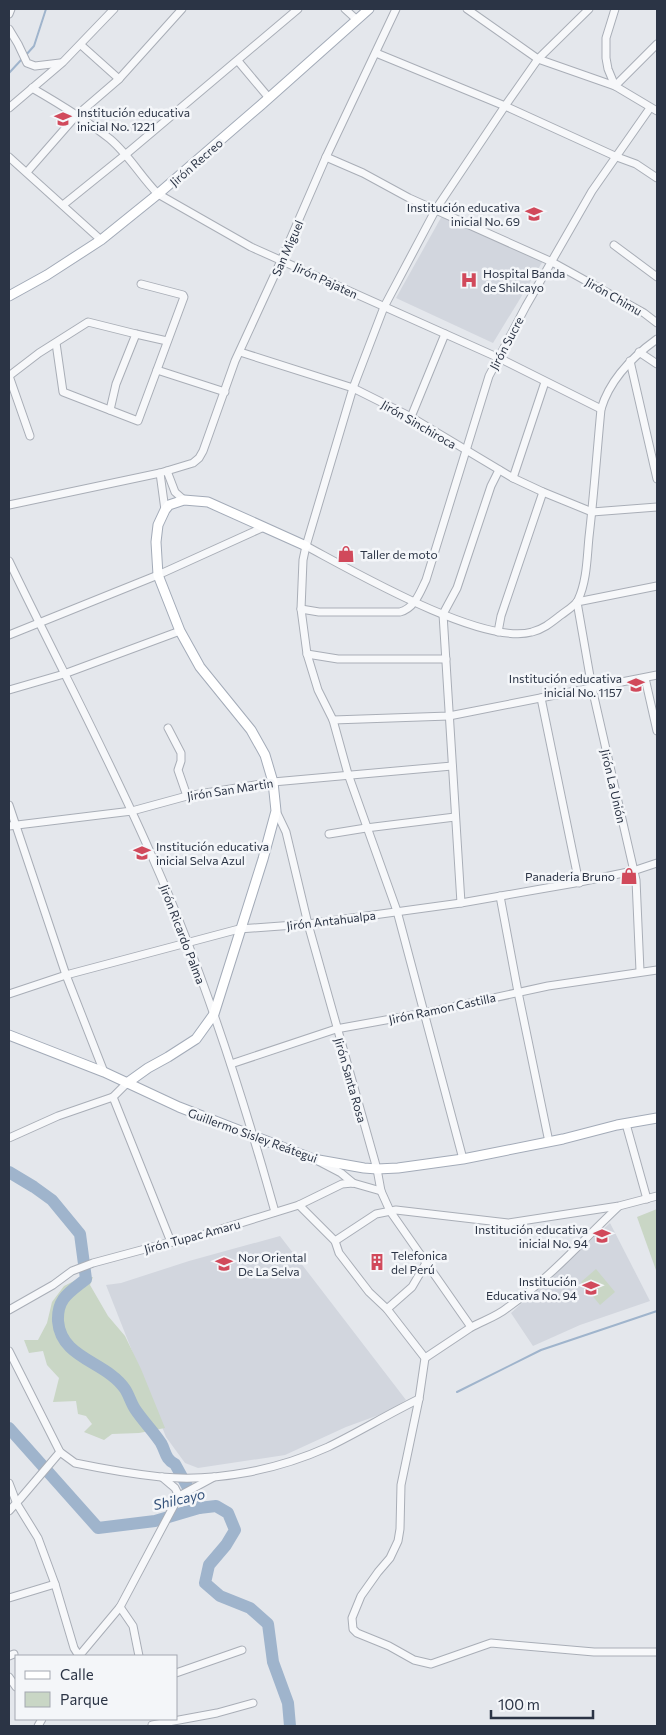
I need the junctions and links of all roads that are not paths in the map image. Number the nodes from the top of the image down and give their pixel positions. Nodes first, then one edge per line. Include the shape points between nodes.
1 (11, 9) edge
2 (114, 9) edge
3 (182, 9) edge
4 (298, 9) edge
5 (345, 9) edge
6 (369, 9) edge
7 (396, 9) edge
8 (467, 9) edge
9 (589, 9) edge
10 (616, 9) edge
11 (9, 14) edge
12 (357, 20) junction
13 (9, 29) edge
14 (657, 44) edge
15 (81, 45) junction
16 (376, 53) junction
17 (538, 59) junction
18 (238, 61) junction
19 (63, 62) junction
20 (119, 79) junction
21 (615, 86) junction
22 (32, 88) junction
23 (269, 98) junction
24 (505, 106) junction
25 (9, 108) edge
26 (650, 108) junction
27 (657, 111) edge
28 (76, 116) junction
29 (126, 155) junction
30 (326, 156) junction
31 (9, 157) edge
32 (617, 158) junction
33 (27, 172) junction
34 (657, 178) edge
35 (158, 194) junction
36 (63, 205) junction
37 (436, 209) junction
38 (101, 240) junction
39 (614, 245) dead end
40 (282, 260) junction
41 (552, 262) junction
42 (657, 277) edge
43 (141, 284) dead end
44 (9, 296) edge
45 (384, 307) junction
46 (657, 323) edge
47 (136, 334) junction
48 (445, 334) junction
49 (657, 339) edge
50 (167, 340) junction
51 (56, 342) junction
52 (240, 352) junction
53 (639, 352) junction
54 (498, 358) junction
55 (630, 361) junction
56 (657, 364) edge
57 (157, 370) junction
58 (9, 376) edge
59 (545, 382) junction
60 (353, 388) junction
61 (225, 392) junction
62 (601, 409) junction
63 (110, 410) junction
64 (410, 418) junction
65 (30, 436) dead end
66 (465, 450) junction
67 (499, 470) junction
68 (164, 472) junction
69 (513, 478) junction
70 (657, 479) edge
71 (543, 492) junction
72 (184, 500) junction
73 (9, 505) edge
74 (657, 507) edge
75 (165, 510) junction
76 (592, 512) junction
77 (264, 527) junction
78 (306, 546) junction
79 (9, 561) edge
80 (158, 575) junction
81 (657, 586) edge
82 (414, 602) junction
83 (577, 602) junction
84 (301, 609) junction
85 (443, 614) junction
86 (38, 623) junction
87 (180, 630) junction
88 (498, 632) junction
89 (9, 635) edge
90 (307, 654) junction
91 (446, 659) junction
92 (64, 674) junction
93 (657, 675) edge
94 (645, 678) junction
95 (592, 688) junction
96 (9, 690) edge
97 (541, 698) junction
98 (450, 716) junction
99 (333, 720) junction
100 (168, 728) dead end
101 (657, 731) edge
102 (452, 766) junction
103 (348, 774) junction
104 (273, 782) junction
105 (187, 796) junction
106 (9, 805) edge
107 (132, 811) junction
108 (276, 811) junction
109 (455, 817) junction
110 (13, 825) edge
111 (366, 828) junction
112 (330, 834) dead end
113 (657, 863) edge
114 (633, 871) junction
115 (578, 882) junction
116 (500, 896) junction
117 (461, 903) junction
118 (397, 911) junction
119 (308, 924) junction
120 (239, 929) junction
121 (188, 942) junction
122 (657, 970) edge
123 (640, 971) junction
124 (66, 975) junction
125 (518, 992) junction
126 (9, 994) edge
127 (424, 1013) junction
128 (214, 1014) junction
129 (336, 1029) junction
130 (9, 1035) edge
131 (231, 1064) junction
132 (104, 1072) junction
133 (127, 1084) junction
134 (113, 1098) junction
135 (657, 1118) edge
136 (626, 1124) junction
137 (254, 1136) junction
138 (9, 1138) edge
139 (549, 1142) junction
140 (313, 1158) junction
141 (463, 1159) junction
142 (376, 1169) junction
143 (353, 1183) junction
144 (381, 1191) junction
145 (657, 1196) edge
146 (647, 1199) junction
147 (299, 1205) junction
148 (618, 1206) junction
149 (390, 1211) junction
150 (275, 1212) junction
151 (335, 1241) junction
152 (171, 1242) junction
153 (426, 1262) junction
154 (387, 1309) junction
155 (9, 1310) edge
156 (471, 1328) junction
157 (9, 1351) edge
158 (425, 1358) junction
159 (419, 1399) junction
160 (59, 1454) junction
161 (162, 1477) junction
162 (215, 1477) junction
163 (9, 1483) edge
164 (179, 1496) junction
165 (19, 1501) junction
166 (9, 1511) edge
167 (55, 1584) junction
168 (9, 1598) edge
169 (120, 1607) junction
170 (242, 1650) dead end
171 (657, 1652) edge
172 (78, 1655) edge
173 (80, 1655) edge
174 (139, 1655) edge
175 (178, 1671) edge
176 (253, 1703) dead end
177 (178, 1719) edge
178 (172, 1720) edge
179 (152, 1723) edge

1 - 11 street
2 - 15 street
3 - 20 street
4 - 18 street
5 - 12 street
6 - 12 main road, Jirón Recreo
7 - 16 street, San Miguel
8 - 17 street
9 - 17 street
10 - 21 street via 606,38 608,69
12 - 23 main road, Jirón Recreo
13 - 19 street via 27,63 45,66
14 - 21 street
15 - 19 street
15 - 20 street
16 - 24 street
16 - 30 street, San Miguel
17 - 21 street
17 - 24 street
18 - 23 street
18 - 29 street
19 - 22 street
20 - 28 street
21 - 26 street
22 - 25 street
22 - 28 street, Jirón Pajaten
23 - 35 main road, Jirón Recreo
24 - 32 street
24 - 37 street
26 - 27 street
26 - 32 street, Jirón Sucre
28 - 29 street, Jirón Pajaten via 110,139
28 - 33 street
29 - 35 street, Jirón Pajaten
29 - 36 street
30 - 37 street, Jirón Chimu
30 - 40 street, San Miguel
31 - 33 street
32 - 34 street via 636,164
32 - 41 street, Jirón Sucre via 592,191
33 - 36 street
35 - 38 main road, Jirón Recreo
35 - 40 street, Jirón Pajaten via 251,247
36 - 38 street
37 - 41 street, Jirón Chimu
37 - 45 street
38 - 44 main road, Jirón Recreo
39 - 42 street
40 - 45 street, Jirón Pajaten
40 - 52 street, San Miguel
41 - 46 street, Jirón Chimu
41 - 54 street, Jirón Sucre
43 - 50 street via 183,294
45 - 48 street, Jirón Pajaten
45 - 60 street
47 - 50 street
47 - 51 street via 88,322
47 - 63 street via 116,384
48 - 54 street, Jirón Pajaten
48 - 64 street
49 - 53 street
50 - 57 street
51 - 58 street
51 - 63 street via 63,392
52 - 60 street, Jirón Sinchiroca
52 - 61 street, San Miguel
53 - 55 street
53 - 56 street
54 - 59 street, Jirón Pajaten
54 - 66 street, Jirón Sucre
55 - 62 street via 605,394
55 - 70 street
57 - 61 street
57 - 63 street via 138,421
58 - 65 street
59 - 62 street, Jirón Pajaten
59 - 69 street
60 - 64 street, Jirón Sinchiroca
60 - 78 street
61 - 68 street, San Miguel via 200,456 192,463
62 - 76 street
64 - 66 street, Jirón Sinchiroca
66 - 67 street, Jirón Sinchiroca
66 - 82 street, Jirón Sucre via 426,580
67 - 69 street, Jirón Sinchiroca
67 - 85 street via 457,588
68 - 72 street via 175,492
68 - 73 street, San Miguel
68 - 75 street
69 - 71 street, Jirón Sinchiroca
71 - 76 street, Jirón Sinchiroca
71 - 88 street
72 - 75 main road
72 - 77 main road via 208,502
74 - 76 street
75 - 80 main road via 158,525 156,542
76 - 83 street via 585,574
77 - 78 main road
77 - 80 street
78 - 82 street
78 - 84 street
79 - 86 street, Jirón Ricardo Palma
80 - 86 street
80 - 87 main road
81 - 83 street
82 - 84 street via 400,612
82 - 85 street
83 - 88 street via 548,626 531,633
83 - 95 street, Jirón La Unión
84 - 90 street
85 - 88 street
85 - 91 street
86 - 89 street
86 - 92 street, Jirón Ricardo Palma
87 - 92 street
87 - 104 main road via 200,667 251,730 265,755
90 - 91 street via 338,659
90 - 99 street via 318,690
91 - 98 street
92 - 96 street
92 - 107 street, Jirón Ricardo Palma
93 - 94 street
94 - 95 street
94 - 101 street
95 - 97 street
95 - 114 street, Jirón La Unión
97 - 98 street
97 - 115 street
98 - 99 street
98 - 102 street
99 - 103 street
100 - 105 street via 181,753 178,770
102 - 103 street, Jirón San Martin
102 - 109 street
103 - 104 street, Jirón San Martin
103 - 111 street
104 - 105 street, Jirón San Martin
104 - 108 main road
105 - 107 street, Jirón San Martin
106 - 110 street
107 - 110 street, Jirón San Martin
107 - 121 street, Jirón Ricardo Palma
108 - 119 street, Jirón Santa Rosa via 286,832
108 - 120 main road
109 - 111 street
109 - 117 street
110 - 124 street
111 - 112 street
111 - 118 street
113 - 114 street, Jirón Antahualpa
114 - 115 street, Jirón Antahualpa
114 - 123 street, Jirón La Unión via 637,888
115 - 116 street, Jirón Antahualpa
116 - 117 street, Jirón Antahualpa
116 - 125 street
117 - 118 street, Jirón Antahualpa
118 - 119 street, Jirón Antahualpa
118 - 127 street
119 - 120 street, Jirón Antahualpa
119 - 129 street, Jirón Santa Rosa
120 - 121 street, Jirón Antahualpa
120 - 128 main road
121 - 124 street, Jirón Antahualpa
121 - 128 street, Jirón Ricardo Palma
122 - 123 street, Jirón Ramon Castilla
123 - 125 street, Jirón Ramon Castilla
124 - 126 street, Jirón Antahualpa
124 - 132 street
125 - 127 street, Jirón Ramon Castilla
125 - 139 street
127 - 129 street, Jirón Ramon Castilla
127 - 141 street
128 - 131 street, Jirón Ricardo Palma
128 - 133 main road via 196,1039
129 - 131 street, Jirón Ramon Castilla
129 - 142 street, Jirón Santa Rosa
130 - 132 main road, Guillermo Sisley Reátegui
131 - 137 street, Jirón Ricardo Palma
132 - 133 main road, Guillermo Sisley Reátegui
133 - 134 street
133 - 137 main road, Guillermo Sisley Reátegui
134 - 138 street via 58,1116
134 - 152 street
135 - 136 main road, Guillermo Sisley Reátegui
136 - 139 main road, Guillermo Sisley Reátegui
136 - 146 street
137 - 140 main road, Guillermo Sisley Reátegui
137 - 150 street, Jirón Ricardo Palma
139 - 141 main road, Guillermo Sisley Reátegui
140 - 142 main road, Guillermo Sisley Reátegui
140 - 143 street
141 - 142 main road, Guillermo Sisley Reátegui
142 - 144 street, Jirón Santa Rosa
143 - 144 street
143 - 147 street, Jirón Tupac Amaru via 342,1184
144 - 149 street, Jirón Santa Rosa
145 - 146 street
146 - 148 street
147 - 150 street, Jirón Tupac Amaru
147 - 151 street
148 - 149 street via 508,1223
148 - 156 street via 524,1295
149 - 151 street via 376,1214
149 - 153 street, Jirón Santa Rosa
150 - 152 street, Jirón Tupac Amaru
151 - 154 street via 339,1253 369,1292
152 - 155 street, Jirón Tupac Amaru via 72,1271
153 - 154 street via 412,1287
153 - 156 street, Jirón Santa Rosa
154 - 158 street
156 - 158 street
157 - 160 street
158 - 159 street
159 - 162 street via 326,1448 256,1471
159 - 171 street via 401,1485 398,1541 390,1558 361,1596 353,1613 353,1629 414,1660 430,1664 491,1643 594,1652
160 - 161 street via 75,1463
160 - 165 street
161 - 162 street
161 - 164 street
162 - 164 street
163 - 165 street
164 - 169 street
165 - 166 street
165 - 167 street via 38,1538
167 - 168 street
167 - 172 street
169 - 173 street
169 - 174 street via 133,1626
170 - 175 street
176 - 177 street
178 - 179 street

